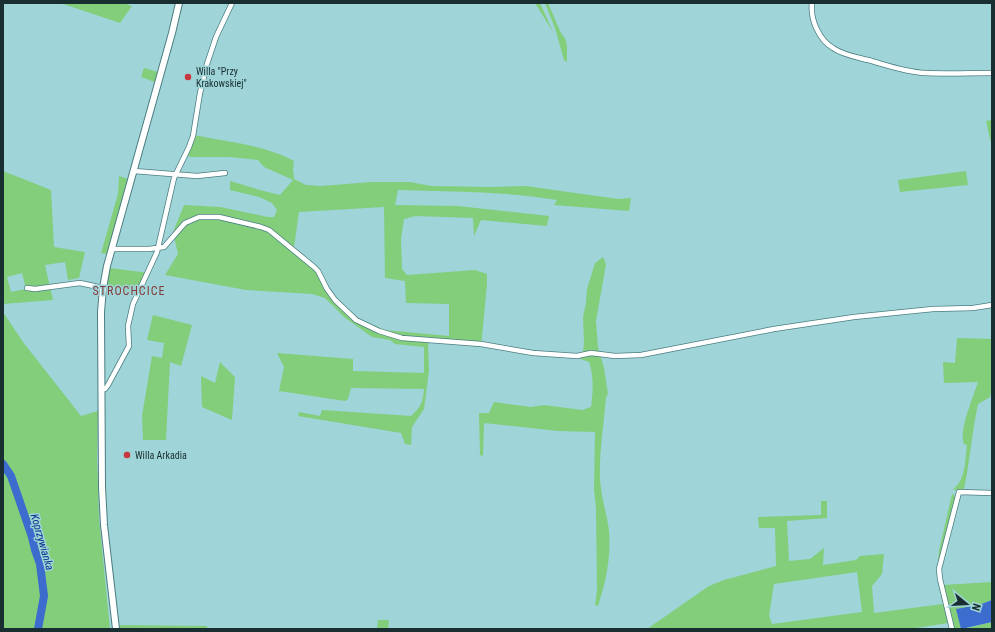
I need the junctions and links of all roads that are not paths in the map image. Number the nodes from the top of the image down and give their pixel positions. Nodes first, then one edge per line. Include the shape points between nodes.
1 (179, 3) edge
2 (232, 3) edge
3 (812, 3) edge
4 (992, 73) edge
5 (134, 171) junction
6 (225, 172) dead end
7 (176, 174) junction
8 (158, 248) junction
9 (112, 249) junction
10 (27, 288) dead end
11 (103, 288) junction
12 (992, 305) edge
13 (101, 389) junction
14 (992, 493) edge
15 (116, 629) edge
16 (952, 629) edge

1 - 5 main road
2 - 7 street via 209,58 193,136
3 - 4 street via 812,13 820,33 827,44 840,52 915,72
5 - 7 street
5 - 9 main road
6 - 7 street via 197,176
7 - 8 street
8 - 9 street
8 - 12 street via 166,246 182,226 199,217 219,217 261,227 274,233 314,266 327,289 348,313 356,320 379,331 402,338 481,344 533,354 641,355 774,329 854,317
8 - 13 street via 133,304 128,326 130,346 108,385
9 - 11 main road
10 - 11 street via 80,283
11 - 13 main road
13 - 15 main road via 104,525
14 - 16 street via 959,492 939,569

